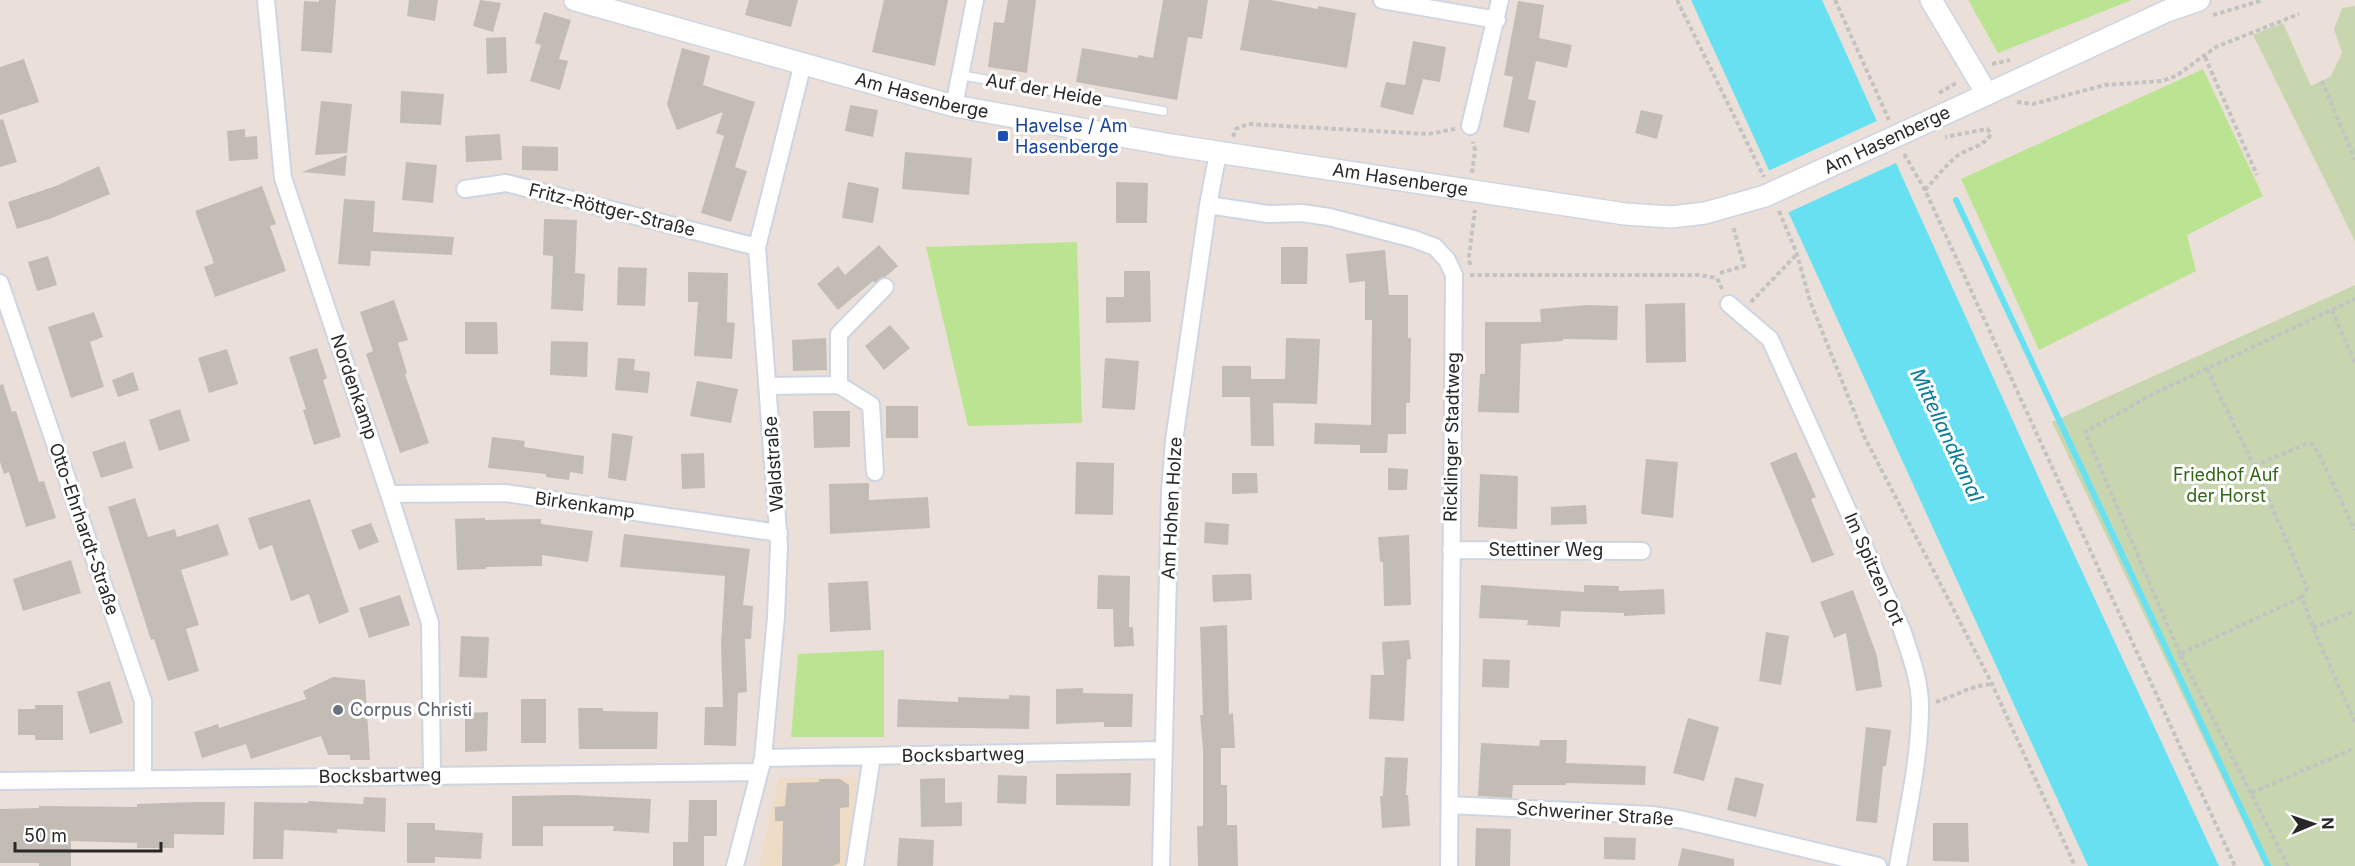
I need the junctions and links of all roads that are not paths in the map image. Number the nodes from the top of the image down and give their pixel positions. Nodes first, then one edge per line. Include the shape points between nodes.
1 (266, 0) edge
2 (975, 0) edge
3 (1382, 0) edge
4 (1500, 0) edge
5 (1931, 0) edge
6 (2199, 0) edge
7 (583, 1) edge
8 (1497, 20) junction
9 (803, 63) junction
10 (960, 75) junction
11 (1987, 94) junction
12 (954, 106) junction
13 (1163, 111) dead end
14 (1470, 126) road end
15 (1225, 145) junction
16 (465, 189) dead end
17 (1208, 205) junction
18 (758, 247) junction
19 (0, 283) edge
20 (885, 287) dead end
21 (1735, 309) road end
22 (839, 385) junction
23 (768, 386) junction
24 (875, 472) dead end
25 (390, 494) junction
26 (778, 533) junction
27 (1451, 550) junction
28 (1642, 551) dead end
29 (1164, 750) junction
30 (872, 756) junction
31 (761, 765) junction
32 (432, 775) junction
33 (143, 779) junction
34 (0, 782) edge
35 (1450, 805) junction
36 (735, 866) edge
37 (855, 866) edge
38 (1161, 866) edge
39 (1449, 866) edge
40 (1878, 866) edge
41 (1898, 866) edge

1 - 25 street, Nordenkamp via 283,178
2 - 10 street, Auf der Heide
3 - 8 street
4 - 8 street
5 - 11 street
6 - 11 street, Am Hasenberge
7 - 9 street, Am Hasenberge
8 - 14 street
9 - 12 street, Am Hasenberge
9 - 18 street, Waldstraße
10 - 12 street, Auf der Heide
10 - 13 lane, Auf der Heide
11 - 15 street, Am Hasenberge, bridge via 1765,196 1705,213 1671,217 1625,214
12 - 15 street, Am Hasenberge
15 - 17 street, Am Hohen Holze
16 - 18 street, Fritz-Röttger-Straße via 506,183
17 - 27 street, Ricklinger Stadtweg via 1268,214 1329,217 1414,239 1435,247 1447,260 1454,275
17 - 29 street, Am Hohen Holze via 1174,441
18 - 23 street, Waldstraße
19 - 33 street, Otto-Ehrhardt-Straße via 142,701
20 - 22 street via 839,334
21 - 41 street, Im Spitzen Ort via 1770,339 1902,630 1914,665 1920,705 1916,756
22 - 23 street
22 - 24 street via 871,405
23 - 26 street, Waldstraße
25 - 26 street, Birkenkamp via 505,494
25 - 32 street, Nordenkamp via 430,623
26 - 31 street, Waldstraße via 776,617
27 - 28 street, Stettiner Weg
27 - 35 street, Ricklinger Stadtweg
29 - 30 street, Bocksbartweg
29 - 38 street, Am Hohen Holze
30 - 31 street, Bocksbartweg
30 - 37 street
31 - 32 street, Bocksbartweg
31 - 36 street, Waldstraße
32 - 33 street, Bocksbartweg
33 - 34 street, Bocksbartweg
35 - 39 street, Ricklinger Stadtweg
35 - 40 street, Schweriner Straße via 1663,817

